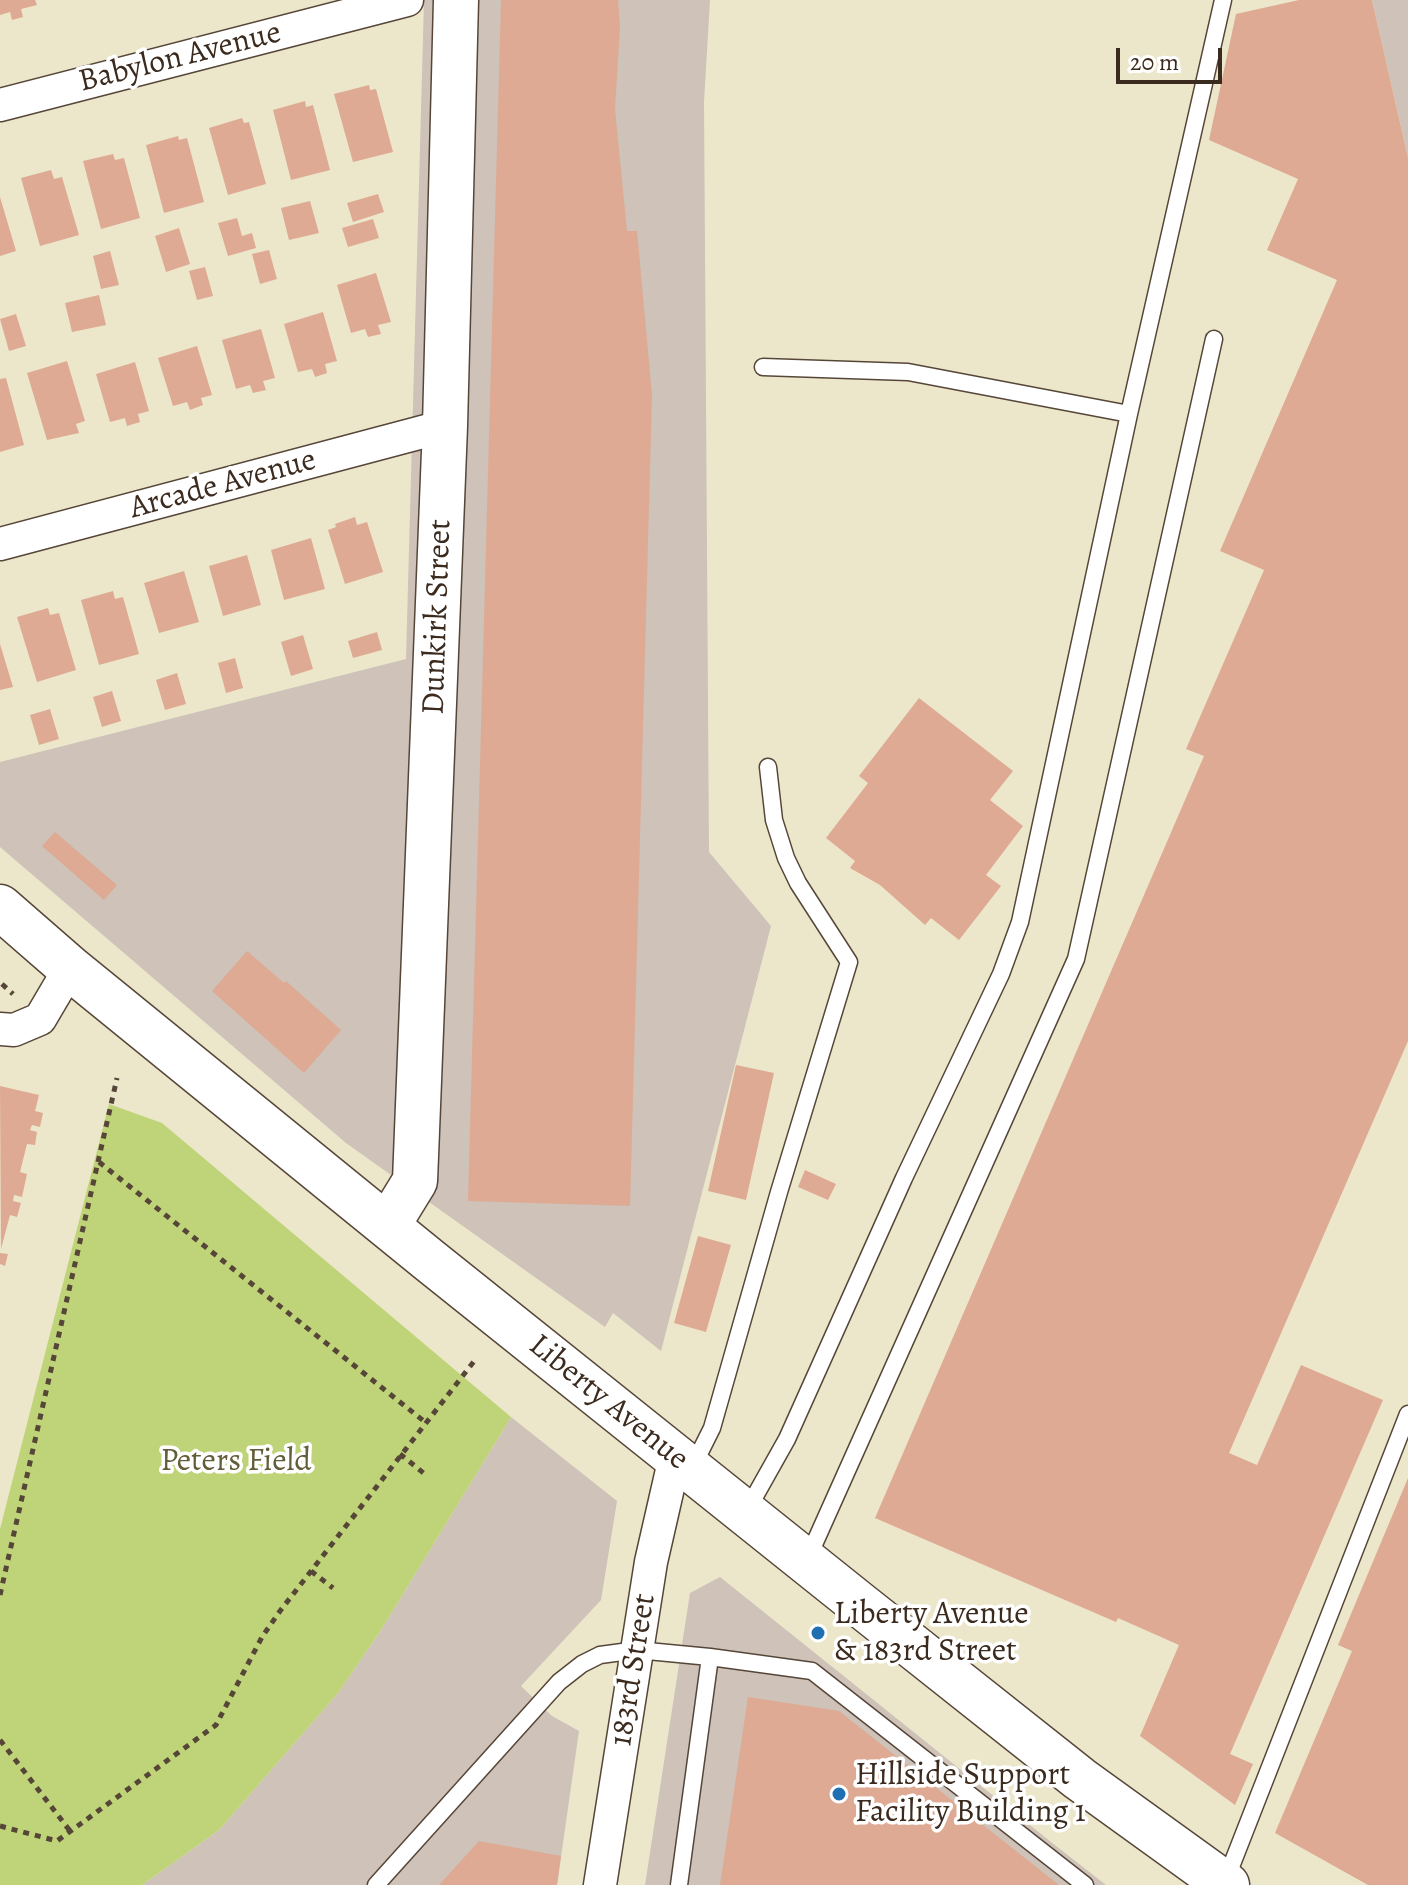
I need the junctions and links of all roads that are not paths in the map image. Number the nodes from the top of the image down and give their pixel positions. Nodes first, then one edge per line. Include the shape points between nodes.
1 (407, 0) edge
2 (456, 0) edge
3 (1223, 0) edge
4 (0, 105) edge
5 (1214, 339) dead end
6 (763, 367) dead end
7 (1129, 414) junction
8 (445, 426) junction
9 (0, 544) edge
10 (768, 767) dead end
11 (4, 919) edge
12 (70, 968) junction
13 (0, 1029) edge
14 (388, 1225) junction
15 (1408, 1414) edge
16 (683, 1463) junction
17 (745, 1513) junction
18 (806, 1561) junction
19 (637, 1650) junction
20 (710, 1657) junction
21 (1226, 1884) edge
22 (376, 1885) edge
23 (600, 1885) edge
24 (679, 1885) edge
25 (1085, 1885) edge

1 - 4 street, Babylon Avenue
2 - 8 main road, Dunkirk Street
3 - 7 lane
5 - 18 lane via 1076,959
6 - 7 lane via 908,372
7 - 17 lane via 1012,947 787,1439
8 - 9 street, Arcade Avenue
8 - 14 main road, Dunkirk Street via 415,1181
10 - 16 lane via 774,820 786,858 849,962 712,1428
11 - 12 main road, Liberty Avenue
12 - 13 street via 40,1019 14,1030
12 - 14 main road, Liberty Avenue
14 - 16 main road, Liberty Avenue
15 - 21 lane
16 - 17 main road, Liberty Avenue
16 - 19 street, 183rd Street via 651,1562
17 - 18 main road, Liberty Avenue
18 - 21 main road, Liberty Avenue via 1080,1779
19 - 20 lane
19 - 22 lane via 600,1655 559,1682
19 - 23 street, 183rd Street
20 - 24 lane
20 - 25 lane via 812,1671

